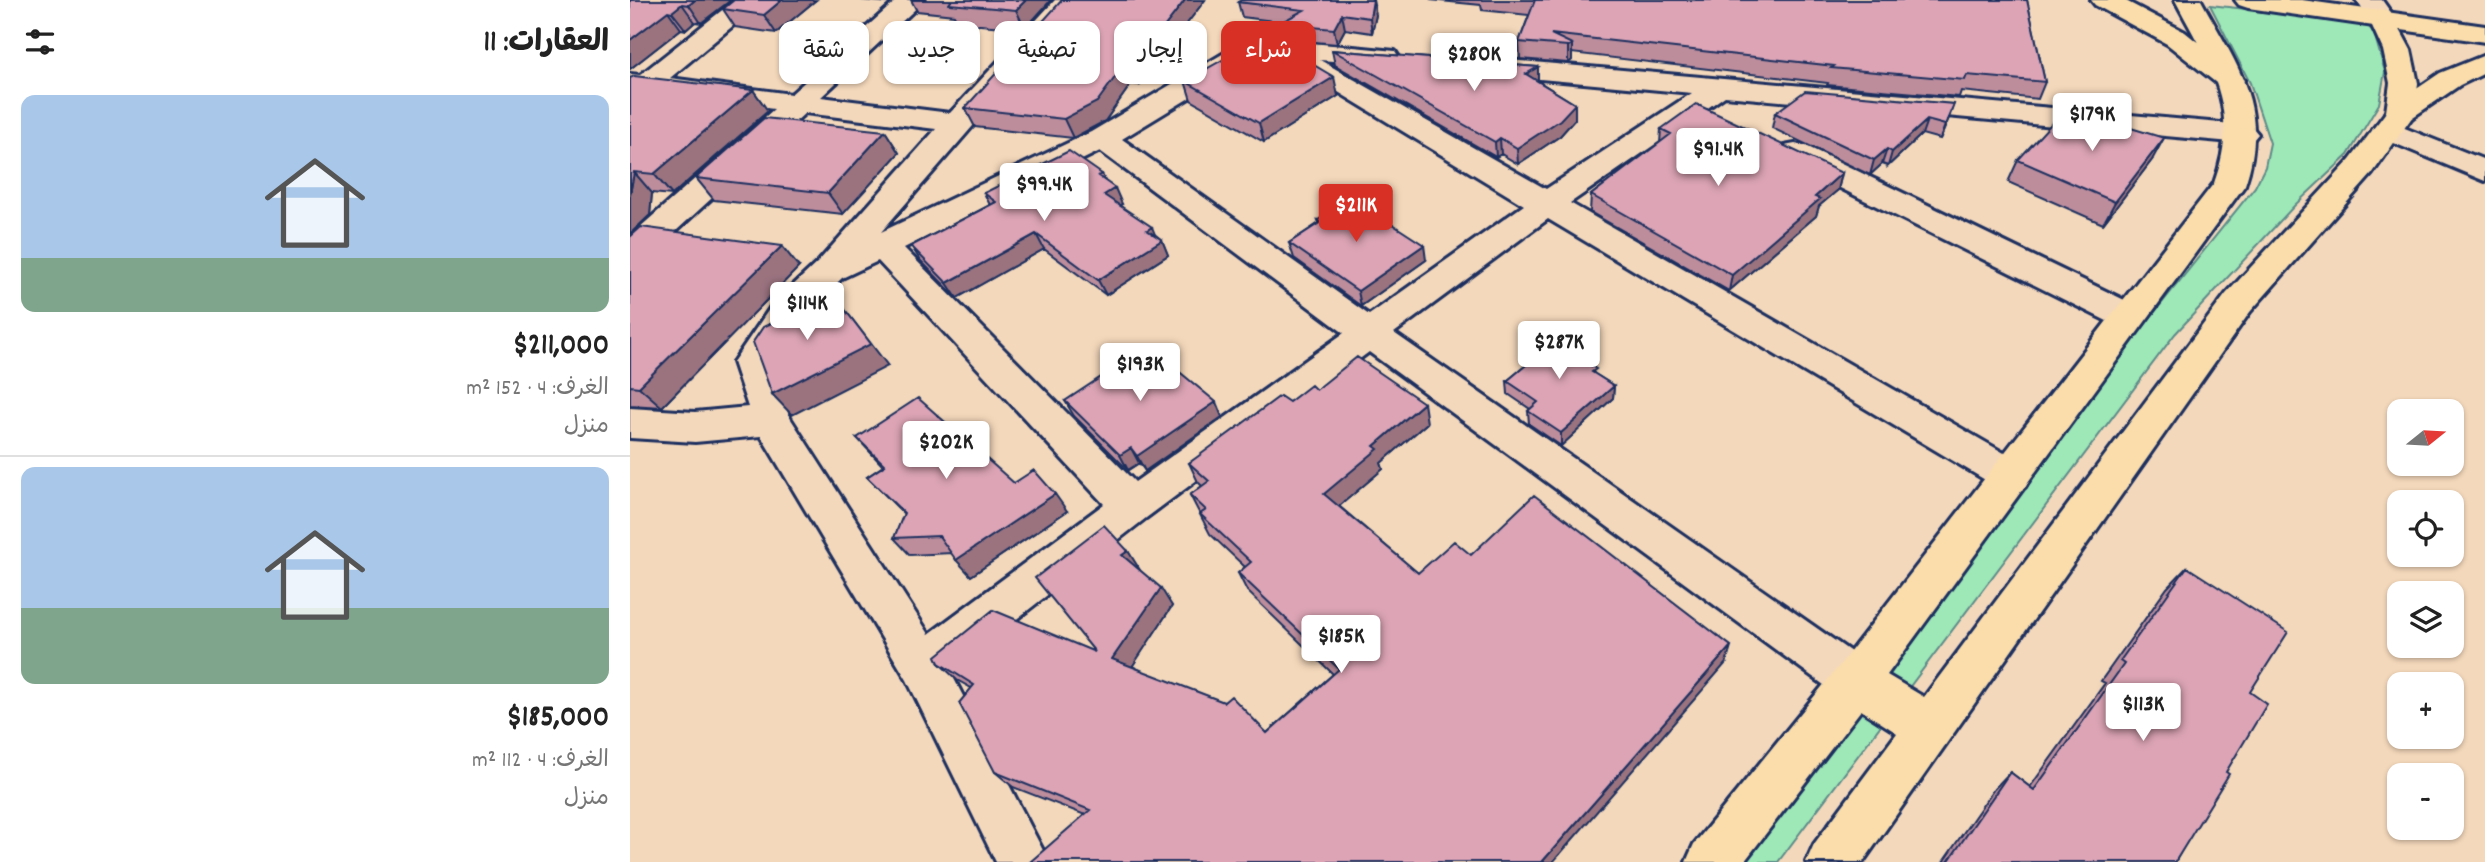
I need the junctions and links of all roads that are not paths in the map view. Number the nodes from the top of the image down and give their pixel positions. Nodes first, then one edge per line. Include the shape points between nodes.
1 (751, 0) edge
2 (912, 0) edge
3 (1069, 0) edge
4 (2104, 0) edge
5 (2188, 0) edge
6 (2308, 0) edge
7 (2258, 1) edge
8 (2375, 9) edge
9 (2485, 34) edge
10 (1316, 51) edge
11 (1405, 59) edge
12 (2485, 63) edge
13 (1460, 64) edge
14 (1221, 67) edge
15 (1316, 68) edge
16 (2230, 80) junction
17 (635, 87) edge
18 (1707, 94) junction
19 (797, 102) junction
20 (1730, 121) edge
21 (2393, 121) junction
22 (957, 124) junction
23 (2243, 134) junction
24 (1102, 138) junction
25 (1767, 140) edge
26 (2485, 171) edge
27 (1548, 204) junction
28 (882, 246) junction
29 (630, 254) edge
30 (830, 271) junction
31 (2129, 317) junction
32 (1370, 334) junction
33 (771, 420) junction
34 (630, 423) edge
35 (2011, 476) junction
36 (1132, 506) junction
37 (923, 665) junction
38 (1854, 681) junction
39 (1931, 727) junction
40 (1023, 862) edge
41 (1712, 862) edge
42 (1832, 862) edge

1 - 17 street
2 - 19 street
3 - 22 street
4 - 16 main road via 2176,38
5 - 16 main road
6 - 7 main road
7 - 8 main road
8 - 9 main road
8 - 21 main road via 2397,50 2404,83
10 - 11 street
12 - 21 main road via 2450,79
13 - 18 street
14 - 24 street
15 - 27 street
16 - 23 main road
17 - 19 street
18 - 20 street
18 - 23 street
18 - 27 street
19 - 22 street
19 - 29 street
21 - 26 street
21 - 39 main road via 2361,167 2238,303
22 - 30 street
23 - 31 main road via 2229,185
24 - 28 street
24 - 32 street
25 - 31 street
27 - 32 street
27 - 35 street
28 - 30 street
28 - 36 street
30 - 33 street via 784,314 751,362
31 - 35 main road
32 - 36 street
32 - 38 street
33 - 34 street via 695,428
33 - 37 street
35 - 38 main road
36 - 37 street
37 - 40 street
38 - 39 main road
38 - 41 main road
39 - 42 main road

